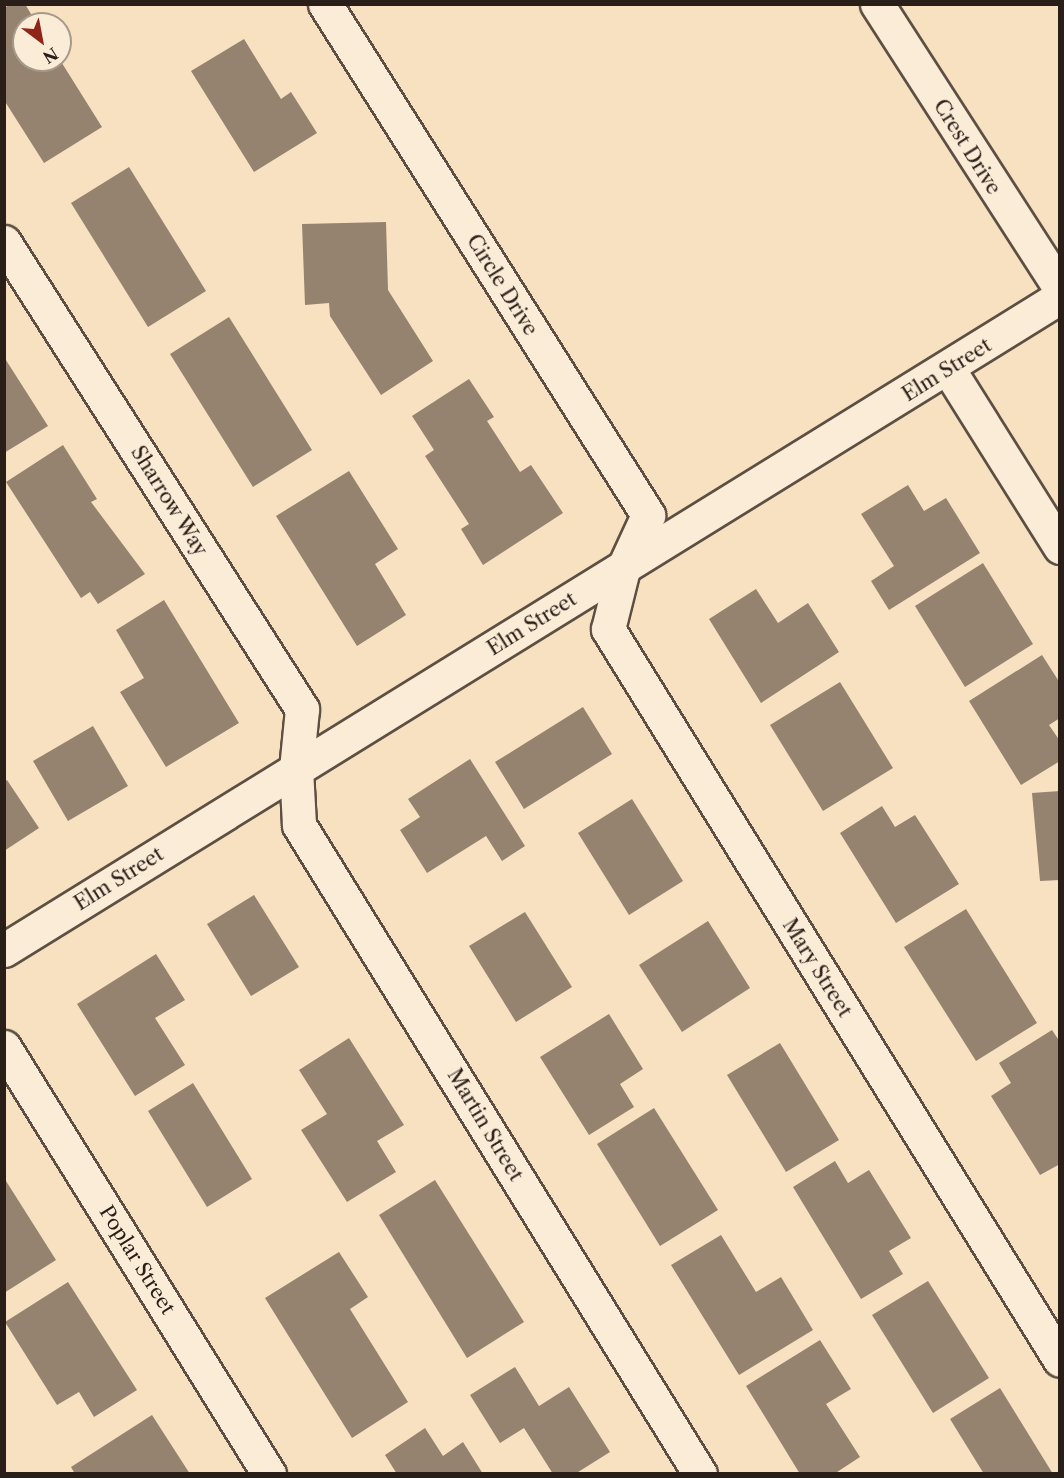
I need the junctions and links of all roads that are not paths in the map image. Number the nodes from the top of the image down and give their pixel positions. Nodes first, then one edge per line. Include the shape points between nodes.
1 (325, 4) edge
2 (877, 4) edge
3 (4, 242) edge
4 (1059, 288) edge
5 (1059, 297) edge
6 (949, 370) junction
7 (1059, 547) edge
8 (623, 568) junction
9 (296, 769) junction
10 (4, 950) edge
11 (4, 1047) edge
12 (1059, 1360) edge
13 (269, 1473) edge
14 (700, 1473) edge

1 - 8 street, Circle Drive via 648,515
2 - 4 street, Crest Drive
3 - 9 street, Sharrow Way via 302,709
5 - 6 street, Elm Street
6 - 7 street
6 - 8 street, Elm Street
8 - 9 street, Elm Street
8 - 12 street, Mary Street via 608,629
9 - 10 street, Elm Street
9 - 14 street, Martin Street via 299,825
11 - 13 street, Poplar Street

